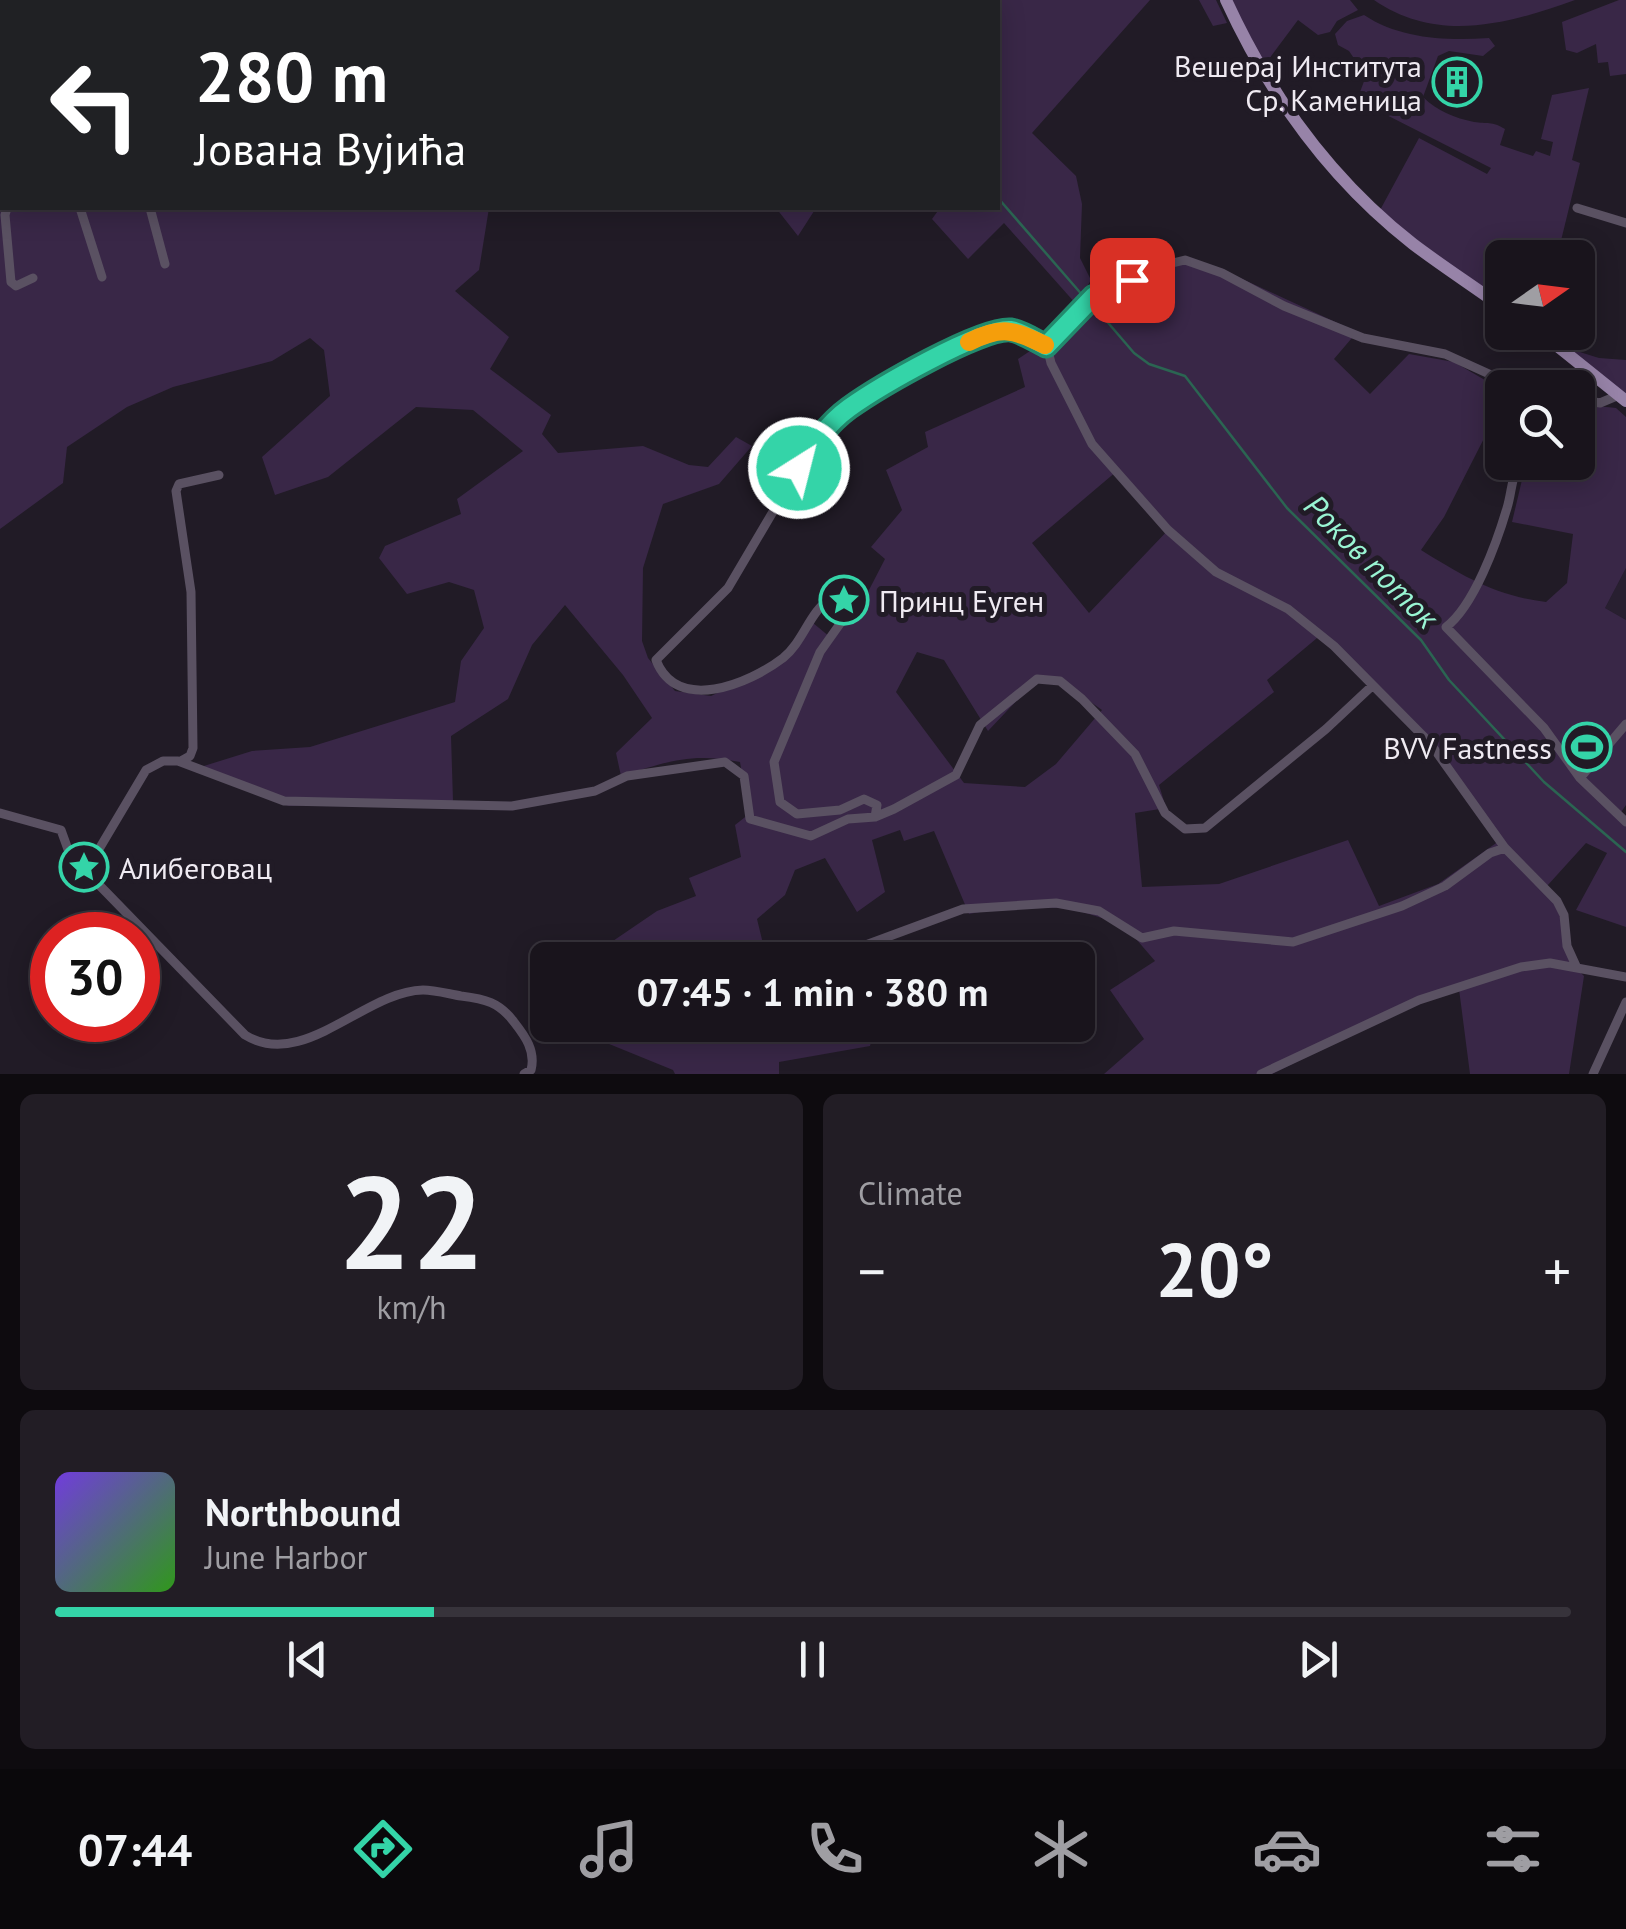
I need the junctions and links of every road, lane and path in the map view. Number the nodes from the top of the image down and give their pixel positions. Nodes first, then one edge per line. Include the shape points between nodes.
1 (1226, 0) edge
2 (1577, 208) dead end
3 (6, 210) edge
4 (81, 210) edge
5 (151, 210) edge
6 (1626, 223) edge
7 (165, 264) dead end
8 (102, 277) dead end
9 (33, 278) dead end
10 (1485, 294) edge
11 (1046, 346) junction
12 (1564, 350) edge
13 (1485, 372) edge
14 (1623, 398) edge
15 (1595, 402) edge
16 (220, 474) dead end
17 (1514, 480) edge
18 (1372, 686) junction
19 (1626, 724) edge
20 (178, 761) junction
21 (1580, 778) junction
22 (0, 813) edge
23 (874, 818) junction
24 (1626, 822) edge
25 (1505, 848) junction
26 (86, 871) junction
27 (874, 942) edge
28 (1576, 968) junction
29 (1626, 977) edge
30 (1626, 1002) edge
31 (524, 1074) edge
32 (1261, 1074) edge
33 (1593, 1074) edge

1 - 10 main road via 1275,92 1338,175 1414,244
2 - 6 street
3 - 9 street via 11,282
4 - 8 street
5 - 7 street
11 - 13 street via 1094,296 1185,260 1363,338 1445,354
11 - 18 street via 1092,444 1168,530 1216,572 1288,609
11 - 23 street via 1013,330 990,332 849,408 817,438 728,588 656,660 660,672 684,689 729,688 784,658 818,606 831,598 842,607 842,621 820,652 774,762 780,802 797,814 864,800 877,804
12 - 14 main road
14 - 15 street
16 - 20 street via 179,484 176,491 191,592 193,736 190,756
17 - 21 street via 1461,616 1446,627 1544,728
18 - 23 street via 1205,828 1185,829 1165,813 1136,754 1060,681 1037,678 980,726 956,774
18 - 25 street via 1430,743
19 - 21 street
20 - 23 street via 284,801 512,806 595,791 628,776 724,762 744,776 750,820 811,836 848,820
20 - 26 street via 146,770
21 - 24 street
22 - 26 street via 61,830 70,856
25 - 27 street via 1402,906 1292,942 1174,931 1142,938 1099,911 1056,903 963,909
25 - 28 street via 1558,900
26 - 31 street via 262,1046 284,1046 423,990 491,1000 508,1014 534,1059
28 - 29 street
28 - 32 street via 1534,964 1418,1000
30 - 33 street

